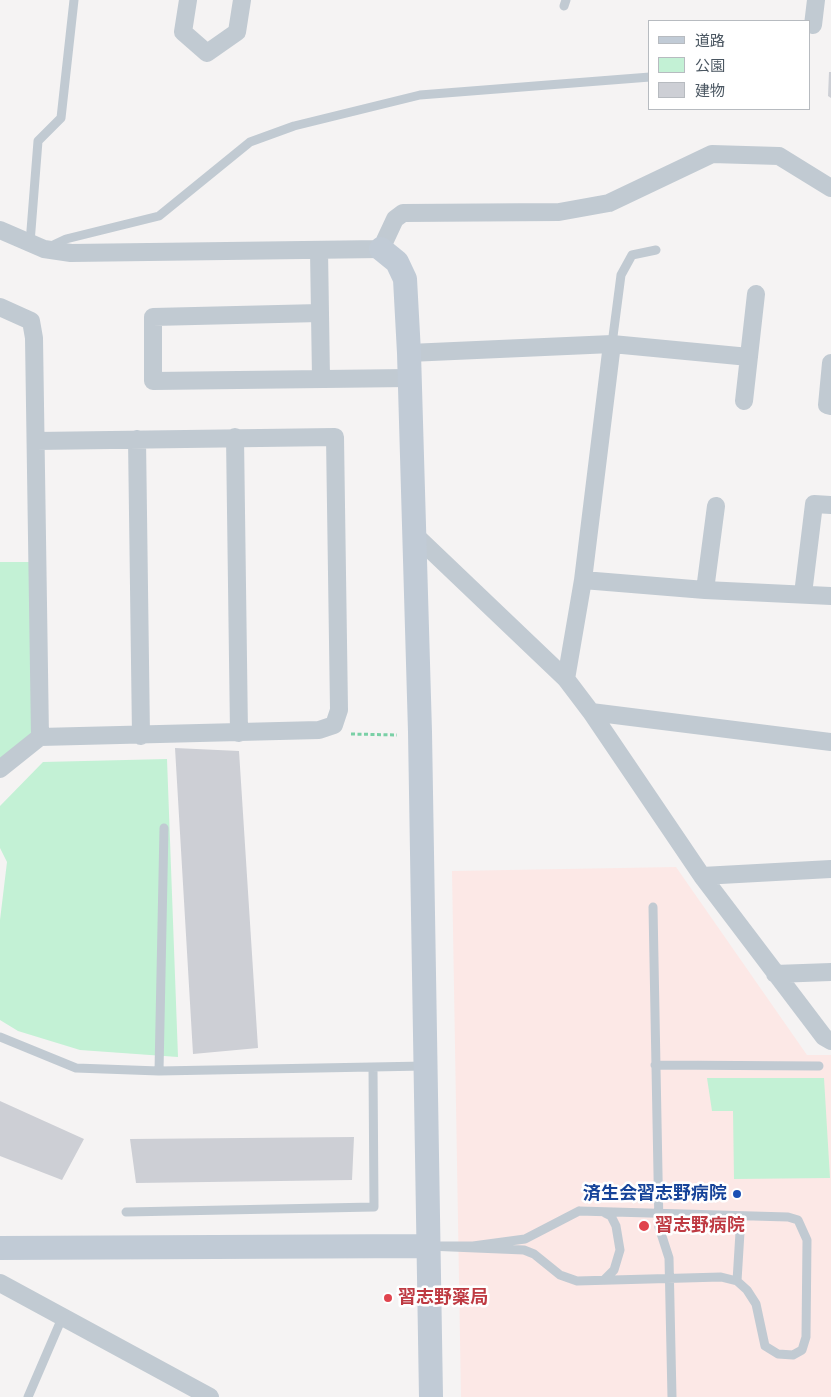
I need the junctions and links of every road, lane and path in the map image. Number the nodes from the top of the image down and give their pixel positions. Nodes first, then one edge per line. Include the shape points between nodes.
1 (74, 0) edge
2 (188, 0) edge
3 (242, 0) edge
4 (816, 0) edge
5 (813, 25) dead end
6 (648, 77) edge
7 (831, 188) edge
8 (0, 230) edge
9 (37, 246) junction
10 (381, 249) junction
11 (320, 250) junction
12 (656, 250) dead end
13 (756, 294) dead end
14 (0, 307) edge
15 (320, 313) junction
16 (612, 344) junction
17 (409, 353) junction
18 (749, 357) junction
19 (831, 363) edge
20 (321, 378) junction
21 (409, 378) junction
22 (744, 401) dead end
23 (831, 406) edge
24 (236, 437) junction
25 (137, 439) junction
26 (36, 440) junction
27 (831, 505) edge
28 (716, 506) dead end
29 (414, 535) junction
30 (583, 580) junction
31 (706, 590) junction
32 (803, 594) junction
33 (831, 596) edge
34 (566, 679) junction
35 (592, 712) junction
36 (334, 725) junction
37 (420, 732) junction
38 (239, 733) junction
39 (141, 736) junction
40 (40, 738) junction
41 (831, 742) edge
42 (0, 769) edge
43 (164, 828) dead end
44 (831, 869) edge
45 (702, 876) junction
46 (653, 907) dead end
47 (831, 972) edge
48 (775, 974) junction
49 (0, 1038) edge
50 (831, 1041) edge
51 (655, 1065) junction
52 (425, 1066) junction
53 (819, 1066) dead end
54 (373, 1067) junction
55 (159, 1071) junction
56 (126, 1212) dead end
57 (602, 1212) junction
58 (659, 1214) junction
59 (741, 1216) junction
60 (428, 1246) junction
61 (0, 1248) edge
62 (670, 1277) junction
63 (604, 1280) junction
64 (737, 1281) junction
65 (0, 1283) edge
66 (62, 1318) junction
67 (28, 1397) edge
68 (210, 1397) edge
69 (430, 1397) edge
70 (672, 1397) edge

1 - 9 lane via 61,118 38,141
2 - 3 street via 183,32 208,53 238,32
4 - 5 street
6 - 9 lane via 420,95 294,126 250,142 159,216
7 - 10 street via 779,156 712,154 600,205 559,212 403,213 395,219
8 - 9 street
9 - 11 street via 71,253
10 - 11 street
10 - 17 street via 397,262 405,279
11 - 15 street
12 - 16 lane via 632,254 621,275
13 - 18 street
14 - 26 street via 31,321
15 - 20 street
15 - 20 street via 154,317 153,382
16 - 17 street
16 - 18 street
16 - 30 street
17 - 21 street
18 - 22 street
19 - 23 street via 827,405
20 - 21 street
21 - 29 street
24 - 25 street
24 - 36 street via 335,437 339,710
24 - 38 street
25 - 26 street
25 - 39 street
26 - 40 street
27 - 32 street via 814,504
28 - 31 street
29 - 34 street
29 - 37 street
30 - 31 street
30 - 34 street
31 - 32 street
32 - 33 street
34 - 35 street
35 - 41 street
35 - 45 street
36 - 37 path via 351,734
36 - 38 street via 319,730
37 - 52 street
38 - 39 street
39 - 40 street
40 - 42 street
43 - 55 lane
44 - 45 street
45 - 48 street
46 - 51 lane
47 - 48 street
48 - 50 street via 824,1037
49 - 55 lane via 76,1068
51 - 53 lane
51 - 58 lane
52 - 54 lane
52 - 60 street
54 - 55 lane
54 - 56 lane via 374,1207
57 - 58 lane
57 - 60 lane via 579,1211 525,1238 473,1246
57 - 63 lane via 612,1216 620,1250 614,1270
58 - 59 lane
58 - 62 lane via 659,1227 668,1250
59 - 64 lane
59 - 64 lane via 788,1217 798,1220 804,1228 807,1240 806,1337 802,1350 793,1355 778,1354 766,1346 756,1304
60 - 61 street
60 - 63 lane via 524,1250 560,1275 577,1281
60 - 69 street
62 - 63 lane
62 - 64 lane via 721,1277
62 - 70 lane
65 - 66 street
66 - 67 lane
66 - 68 street

